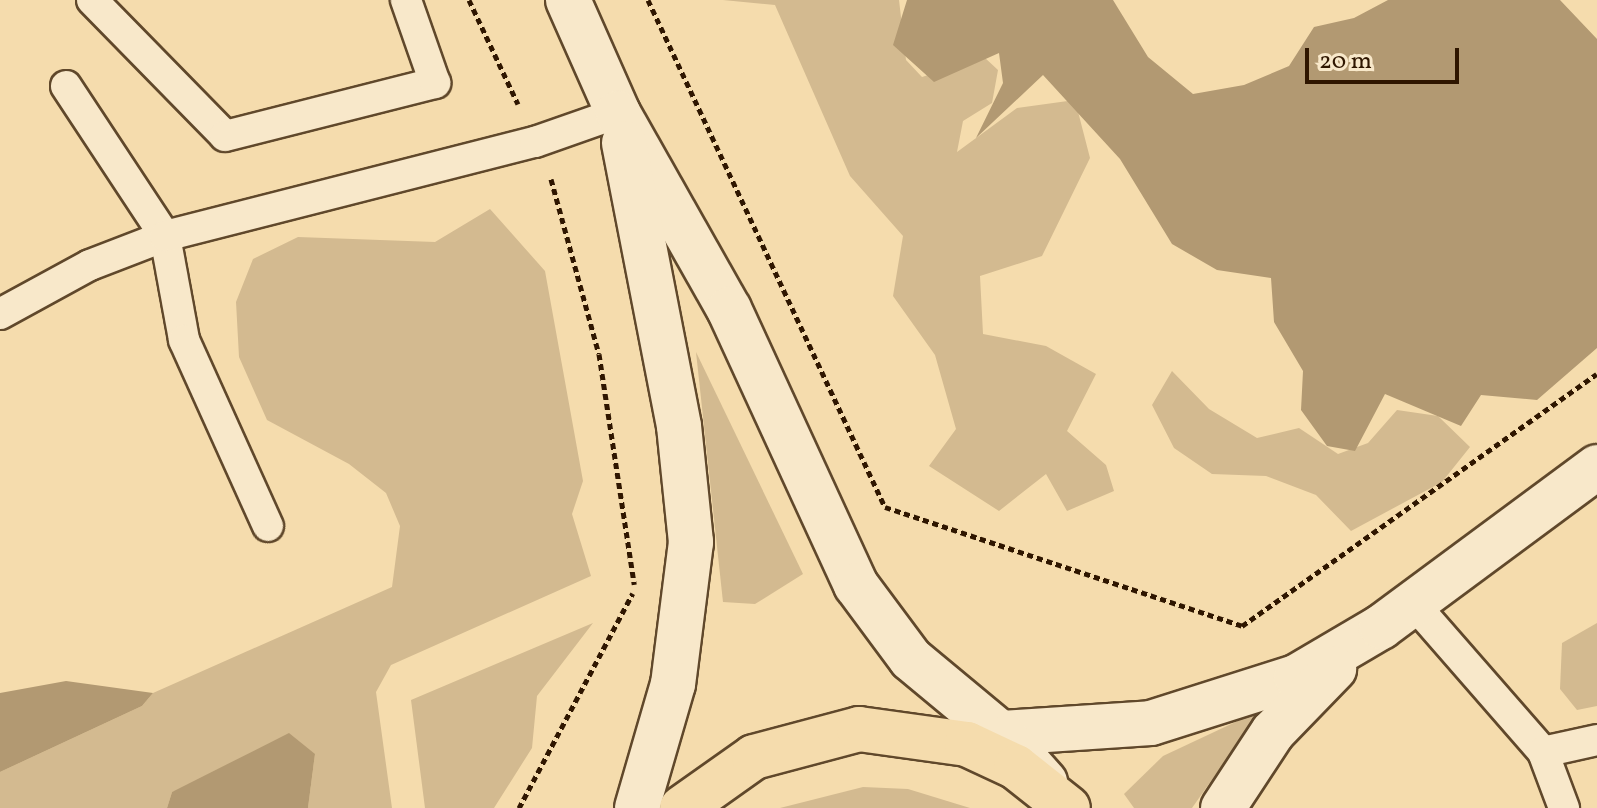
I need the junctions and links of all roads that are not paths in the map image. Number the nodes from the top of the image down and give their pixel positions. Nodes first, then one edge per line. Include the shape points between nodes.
1 (92, 0) edge
2 (406, 0) edge
3 (568, 0) edge
4 (66, 86) dead end
5 (618, 113) junction
6 (165, 236) junction
7 (0, 314) edge
8 (1597, 467) edge
9 (268, 526) dead end
10 (1398, 616) junction
11 (914, 731) junction
12 (1006, 738) junction
13 (1597, 740) edge
14 (1543, 752) junction
15 (688, 800) edge
16 (1064, 804) edge
17 (637, 808) edge
18 (1223, 808) edge
19 (1564, 808) edge

1 - 2 lane via 225,136 435,83
3 - 5 main road
4 - 6 lane
5 - 6 lane via 535,142
5 - 12 main road via 729,309 856,585 911,659
5 - 17 main road via 679,426 691,542 673,684
6 - 7 lane via 90,265
6 - 9 lane via 184,340
8 - 10 main road
10 - 12 main road via 1296,677 1223,702 1151,723
10 - 14 lane
10 - 18 main road via 1273,732
11 - 12 main road
11 - 15 main road via 805,738
11 - 16 main road via 967,744
12 - 16 main road
13 - 14 lane
14 - 19 lane

